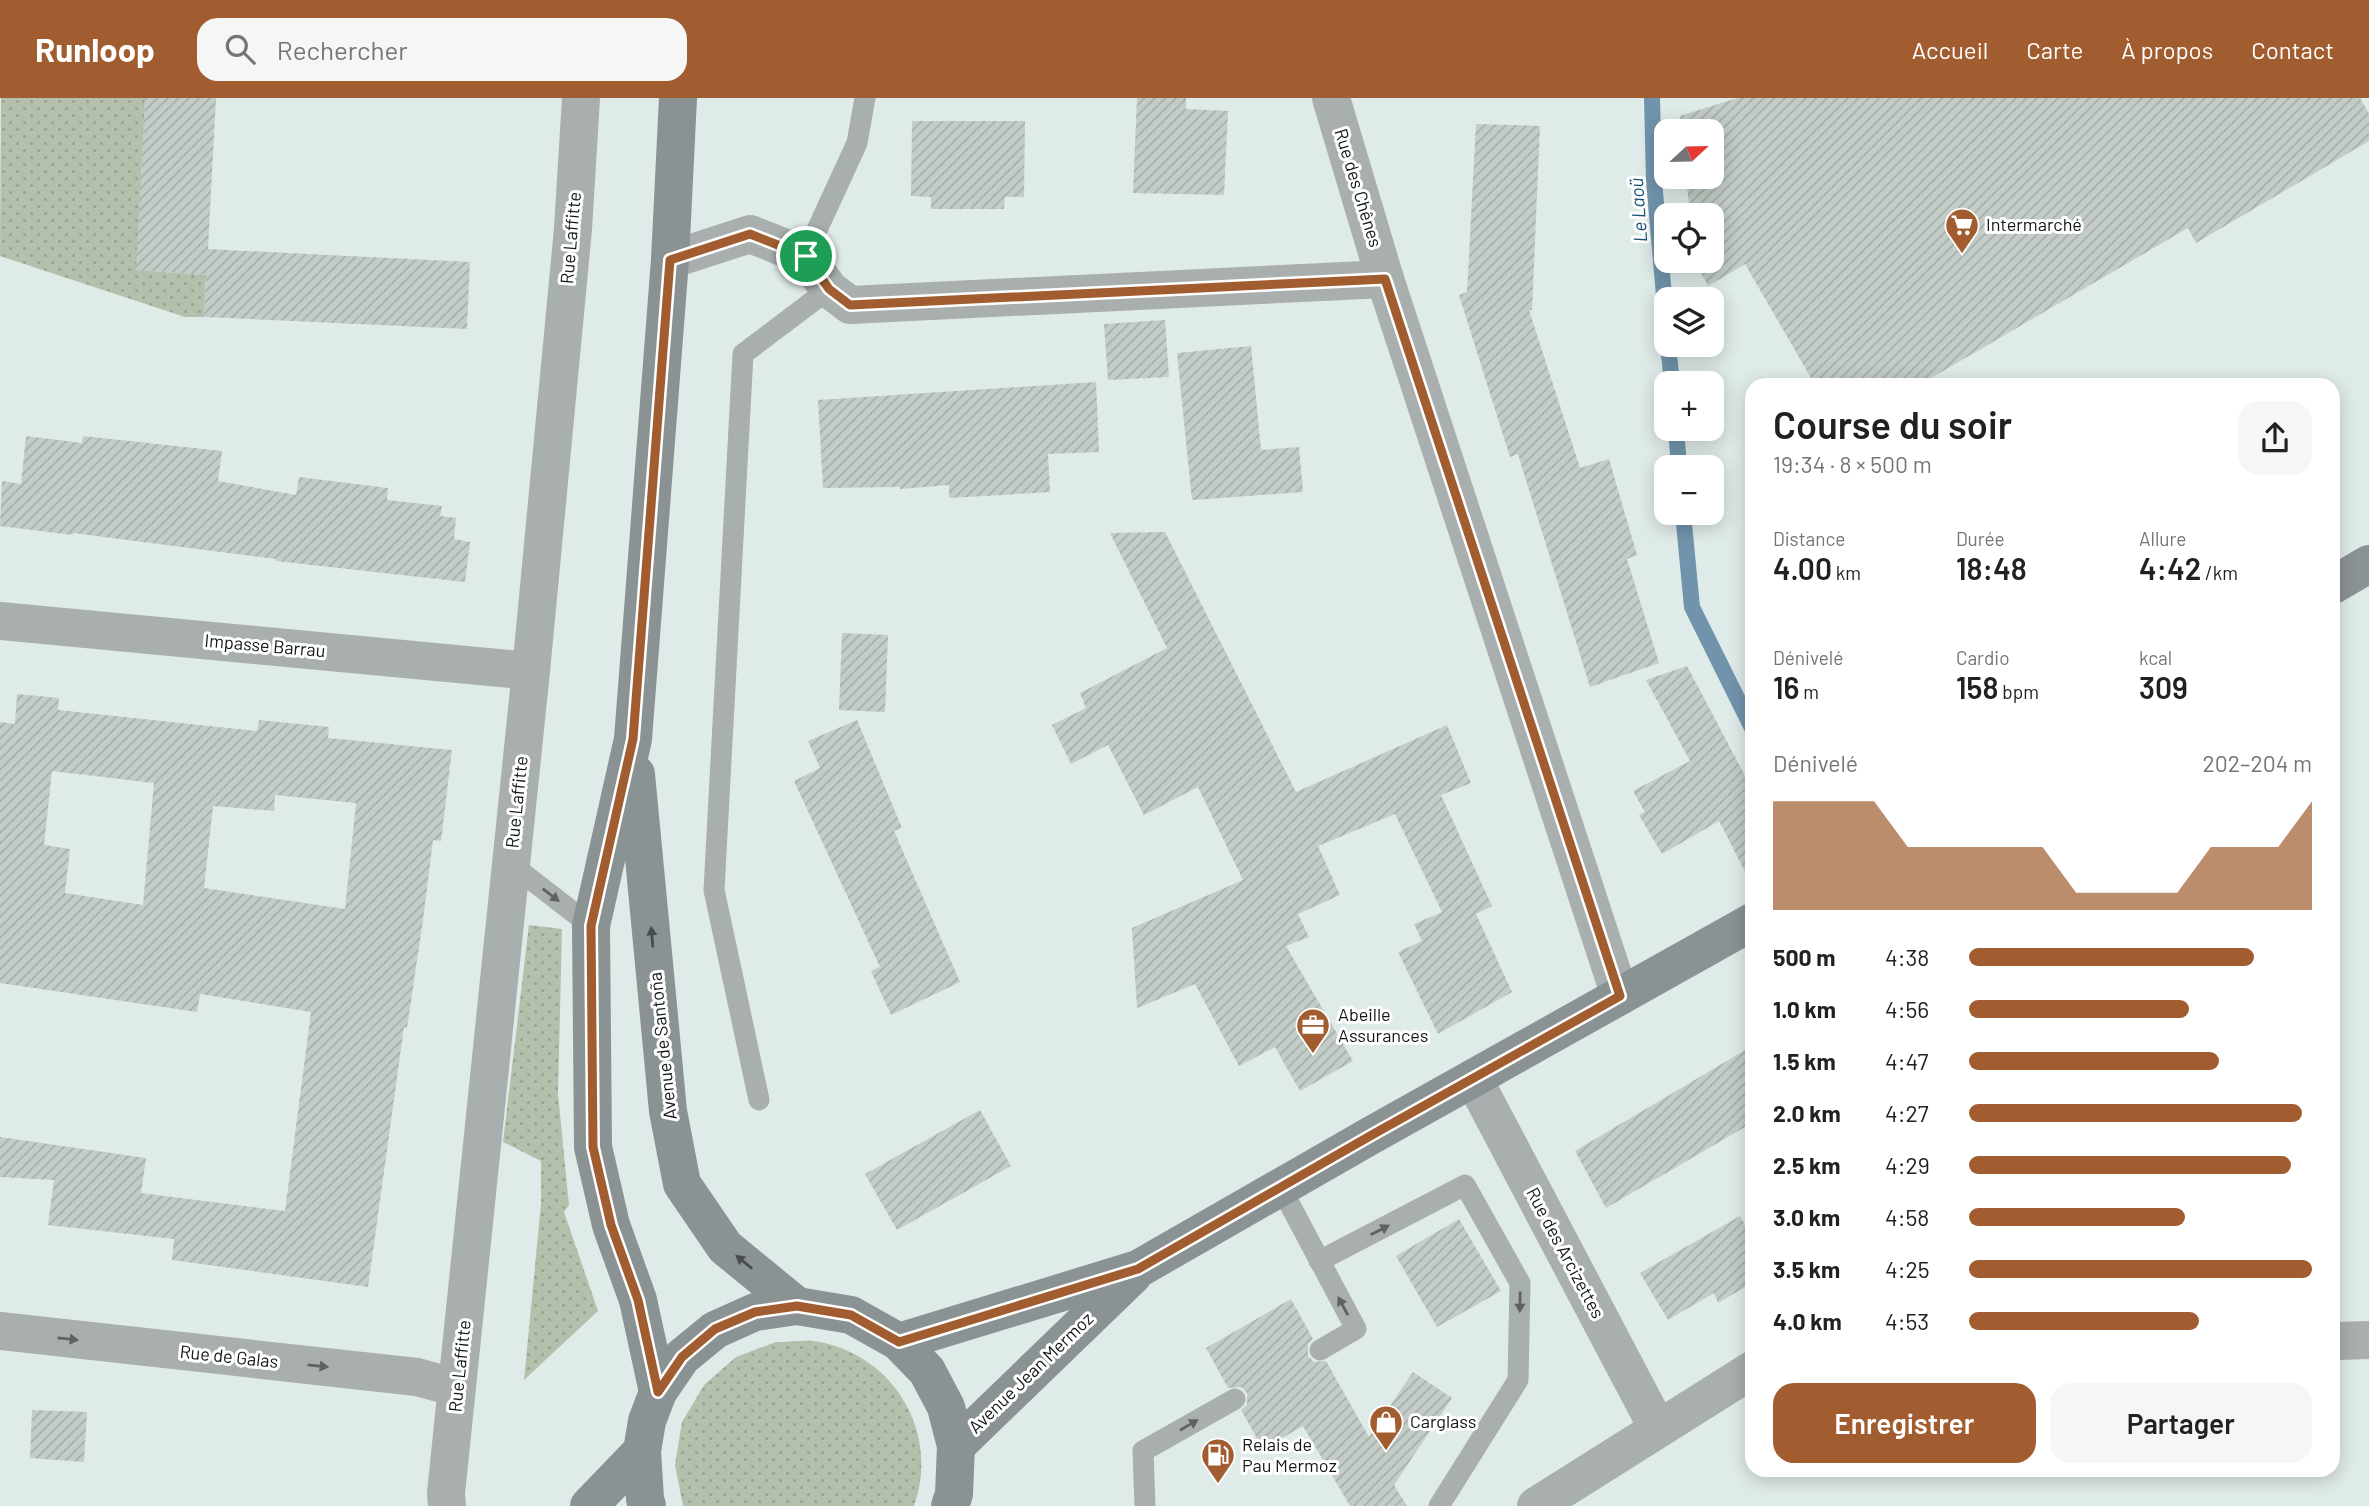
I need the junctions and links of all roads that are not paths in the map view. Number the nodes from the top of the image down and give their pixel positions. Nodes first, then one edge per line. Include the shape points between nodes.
1 (581, 98) edge
2 (678, 98) edge
3 (864, 98) edge
4 (1331, 98) edge
5 (806, 256) junction
6 (670, 260) junction
7 (1385, 279) junction
8 (829, 289) junction
9 (2369, 564) edge
10 (2340, 581) edge
11 (0, 621) edge
12 (531, 671) junction
13 (633, 739) junction
14 (511, 863) junction
15 (591, 926) junction
16 (1745, 926) edge
17 (1620, 996) junction
18 (1473, 1078) junction
19 (759, 1100) dead end
20 (1281, 1188) junction
21 (1319, 1261) junction
22 (1138, 1269) junction
23 (797, 1306) junction
24 (0, 1331) edge
25 (899, 1342) junction
26 (1320, 1350) dead end
27 (1745, 1374) edge
28 (457, 1388) junction
29 (658, 1392) junction
30 (1235, 1399) dead end
31 (1658, 1429) junction
32 (956, 1446) junction
33 (642, 1451) junction
34 (447, 1506) edge
35 (589, 1506) edge
36 (648, 1506) edge
37 (950, 1506) edge
38 (1145, 1506) edge
39 (1439, 1506) edge
40 (1536, 1506) edge

1 - 12 street, Rue Laffitte
2 - 6 main road, Avenue de Santoña
3 - 5 lane via 857,143
4 - 7 street, Rue des Chênes
5 - 6 street via 750,234
5 - 8 street
6 - 13 main road, Avenue de Santoña
7 - 8 street via 850,305
7 - 17 street, Rue des Chênes
8 - 19 lane via 743,354 714,890
9 - 10 main road
11 - 12 street, Impasse Barrau
12 - 14 street, Rue Laffitte
13 - 15 main road, Avenue de Santoña
23 -> 13 main road, Avenue de Santoña via 725,1247 682,1184 668,1111
14 -> 15 lane
14 - 28 street, Rue Laffitte
15 - 29 main road, Avenue de Santoña via 593,1147 611,1225 638,1300
16 - 17 main road
17 - 18 main road
18 - 20 main road
18 - 31 street, Rue des Arcizettes
20 - 21 lane
20 - 22 main road
26 -> 21 lane via 1356,1329
21 -> 39 lane via 1465,1185 1520,1283 1518,1380
22 - 25 main road, Avenue Jean Mermoz
22 - 32 main road, Avenue Jean Mermoz
23 - 25 main road via 851,1315
23 - 29 main road via 755,1312 715,1329 682,1357
24 -> 28 street, Rue de Galas via 417,1377
25 - 32 main road via 927,1371 946,1407
27 - 31 street
28 - 34 street, Rue Laffitte
29 - 33 main road
38 -> 30 lane via 1143,1451
31 - 40 street
32 - 37 main road
33 - 35 main road
33 - 36 main road

